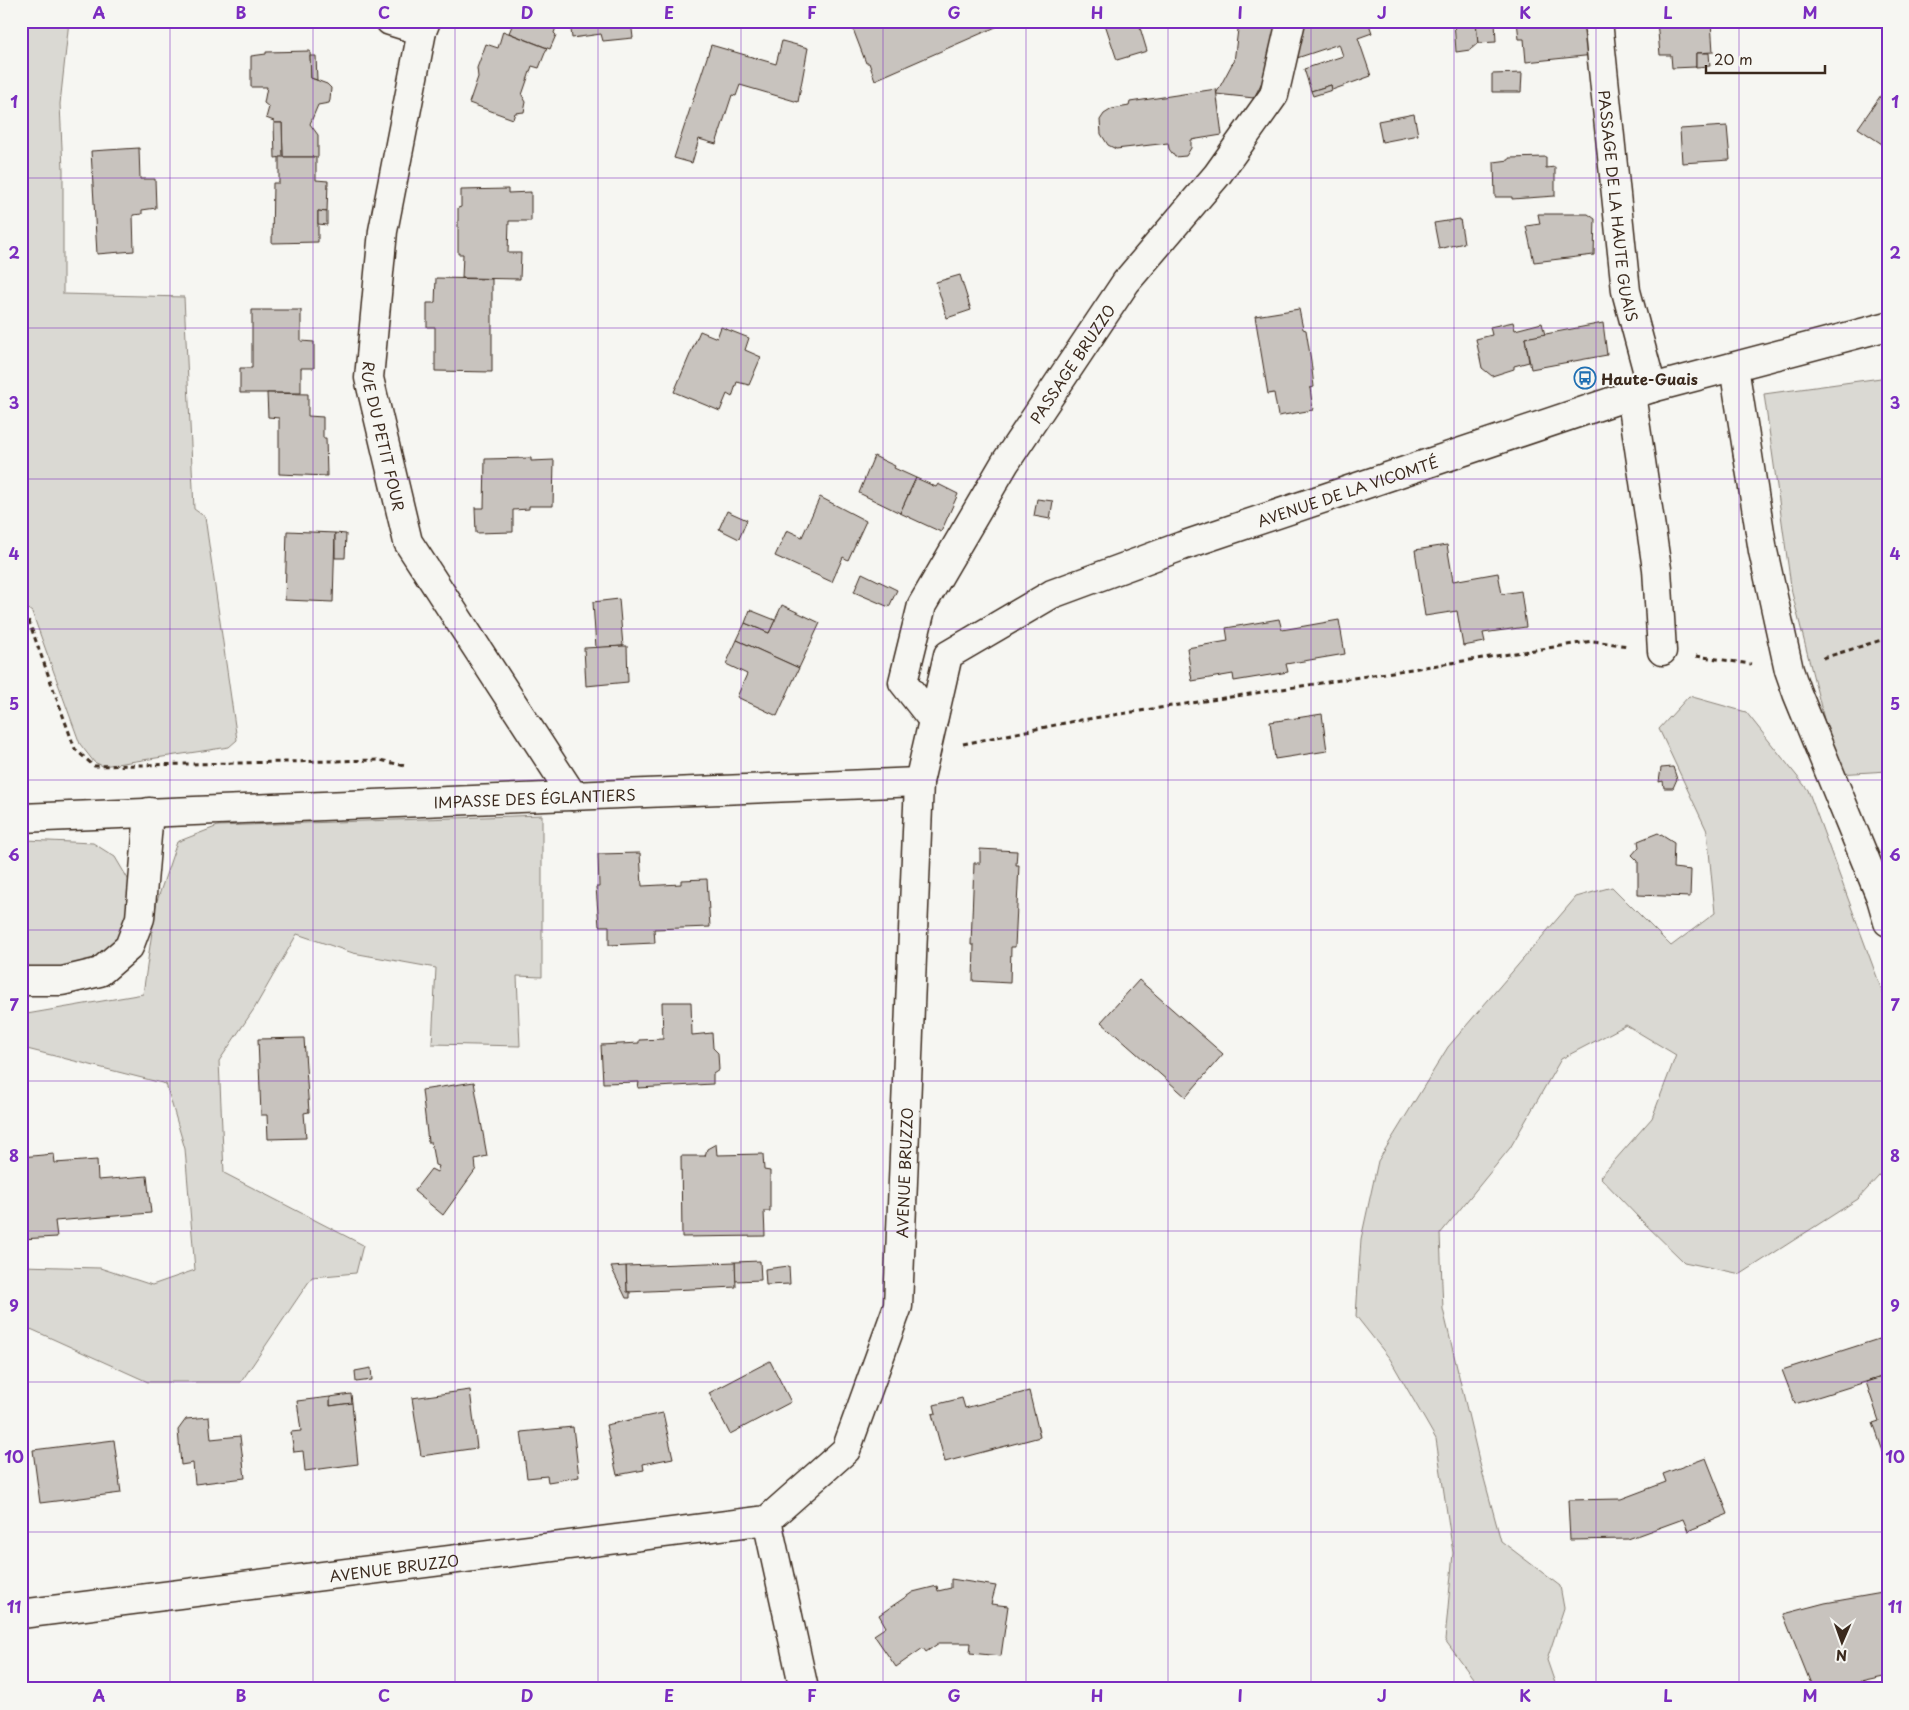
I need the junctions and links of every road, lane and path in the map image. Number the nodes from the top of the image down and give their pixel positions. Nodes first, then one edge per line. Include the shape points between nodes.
1 (390, 21) edge
2 (1291, 21) edge
3 (1598, 21) edge
4 (424, 26) edge
5 (1888, 326) edge
6 (1734, 367) junction
7 (1641, 391) junction
8 (21, 616) edge
9 (1888, 638) edge
10 (1662, 651) junction
11 (1789, 670) junction
12 (932, 720) junction
13 (409, 768) dead end
14 (919, 782) junction
15 (573, 796) junction
16 (149, 812) junction
17 (21, 818) edge
18 (1888, 922) edge
19 (21, 981) edge
20 (767, 1520) junction
21 (21, 1614) edge
22 (804, 1689) edge

1 - 4 street, RUE DU PETIT FOUR
2 - 12 street, PASSAGE BRUZZO via 1274,96 1217,175 1126,282 1004,463 922,605 903,682
3 - 7 street, PASSAGE DE LA HAUTE GUAIS via 1626,291
4 - 15 street, RUE DU PETIT FOUR via 383,231 369,378 408,542
5 - 6 street, AVENUE DE LA VICOMTÉ
6 - 7 street, AVENUE DE LA VICOMTÉ
6 - 11 street via 1763,551
7 - 10 street, PASSAGE DE LA HAUTE GUAIS
7 - 12 street, AVENUE DE LA VICOMTÉ via 1182,546 1052,594 948,655
8 - 13 path via 28,619 76,749 94,766 380,760
9 - 11 path
10 - 11 path
10 - 12 path via 1593,641 1085,720 962,744
11 - 18 street
12 - 14 street, AVENUE DE LA VICOMTÉ
14 - 15 street, IMPASSE DES ÉGLANTIERS
14 - 20 street, AVENUE BRUZZO via 898,1306 846,1450
15 - 16 street, IMPASSE DES ÉGLANTIERS
16 - 17 street, IMPASSE DES ÉGLANTIERS
16 - 19 street via 140,918 129,947 100,972 62,981
20 - 21 street, AVENUE BRUZZO
20 - 22 street

